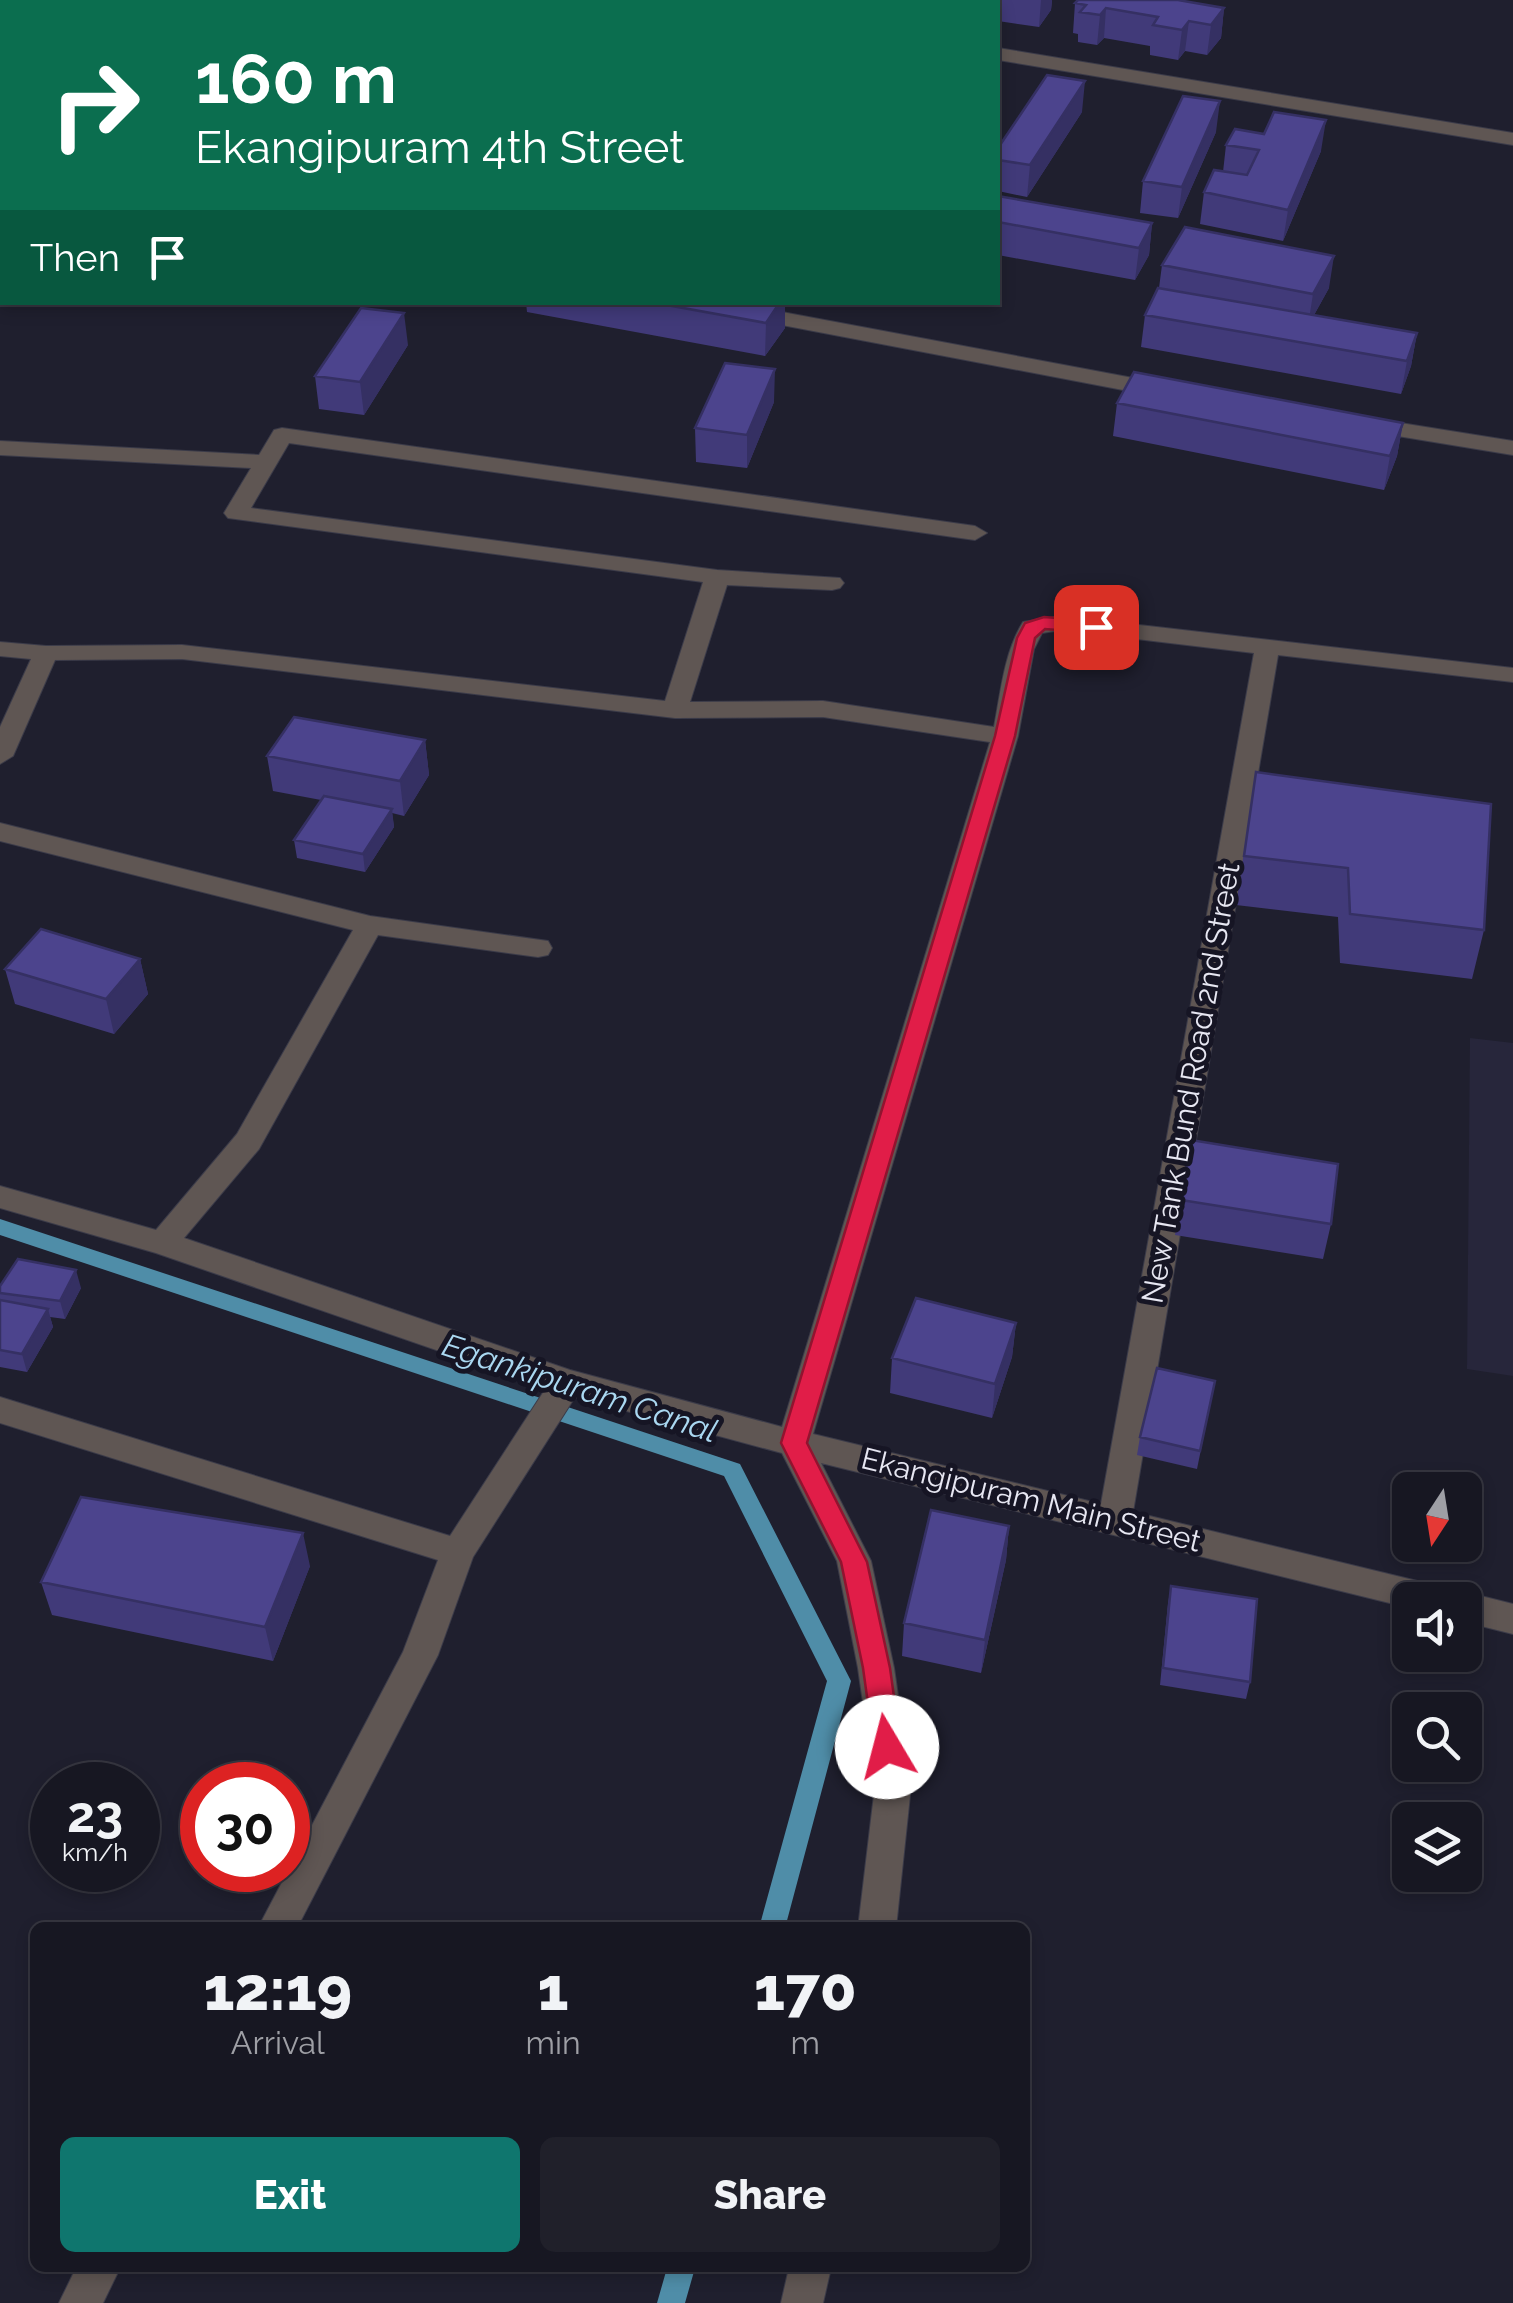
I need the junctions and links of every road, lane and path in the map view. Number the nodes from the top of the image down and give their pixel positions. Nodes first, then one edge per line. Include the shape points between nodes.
1 (1000, 54) edge
2 (1513, 139) edge
3 (708, 305) edge
4 (1183, 394) edge
5 (1338, 420) edge
6 (0, 448) edge
7 (1513, 448) edge
8 (269, 462) junction
9 (975, 532) dead end
10 (718, 577) junction
11 (832, 583) dead end
12 (1267, 646) junction
13 (0, 649) edge
14 (46, 653) junction
15 (1513, 675) edge
16 (674, 710) junction
17 (1005, 736) junction
18 (0, 756) edge
19 (0, 832) edge
20 (370, 925) junction
21 (538, 948) dead end
22 (0, 1197) edge
23 (163, 1244) junction
24 (566, 1384) junction
25 (0, 1410) edge
26 (794, 1443) junction
27 (1115, 1518) junction
28 (458, 1552) junction
29 (1392, 1588) edge
30 (1482, 1611) edge
31 (1513, 1619) edge
32 (280, 1922) edge
33 (879, 1922) edge
34 (96, 2272) edge
35 (809, 2272) edge
36 (80, 2303) edge
37 (802, 2303) edge

1 - 2 street
3 - 4 street
5 - 7 street
6 - 8 street
8 - 9 street via 282,435
8 - 10 street via 236,513
10 - 11 street
10 - 16 street
12 - 15 street
12 - 17 street via 1061,623 1032,627
12 - 27 street, New Tank Bund Road 2nd Street
13 - 14 street
14 - 16 street via 182,652
14 - 18 street
16 - 17 street via 823,708
17 - 26 street
19 - 20 street
20 - 21 street
20 - 23 street via 248,1141
22 - 23 street, Ekangipuram Main Street
23 - 24 street, Ekangipuram Main Street
24 - 26 street, Ekangipuram Main Street
24 - 28 street
25 - 28 street
26 - 27 street, Ekangipuram Main Street
26 - 33 street via 854,1562 876,1668 892,1786
27 - 29 street, Ekangipuram Main Street
28 - 32 street via 420,1655
30 - 31 street
34 - 36 street
35 - 37 street

